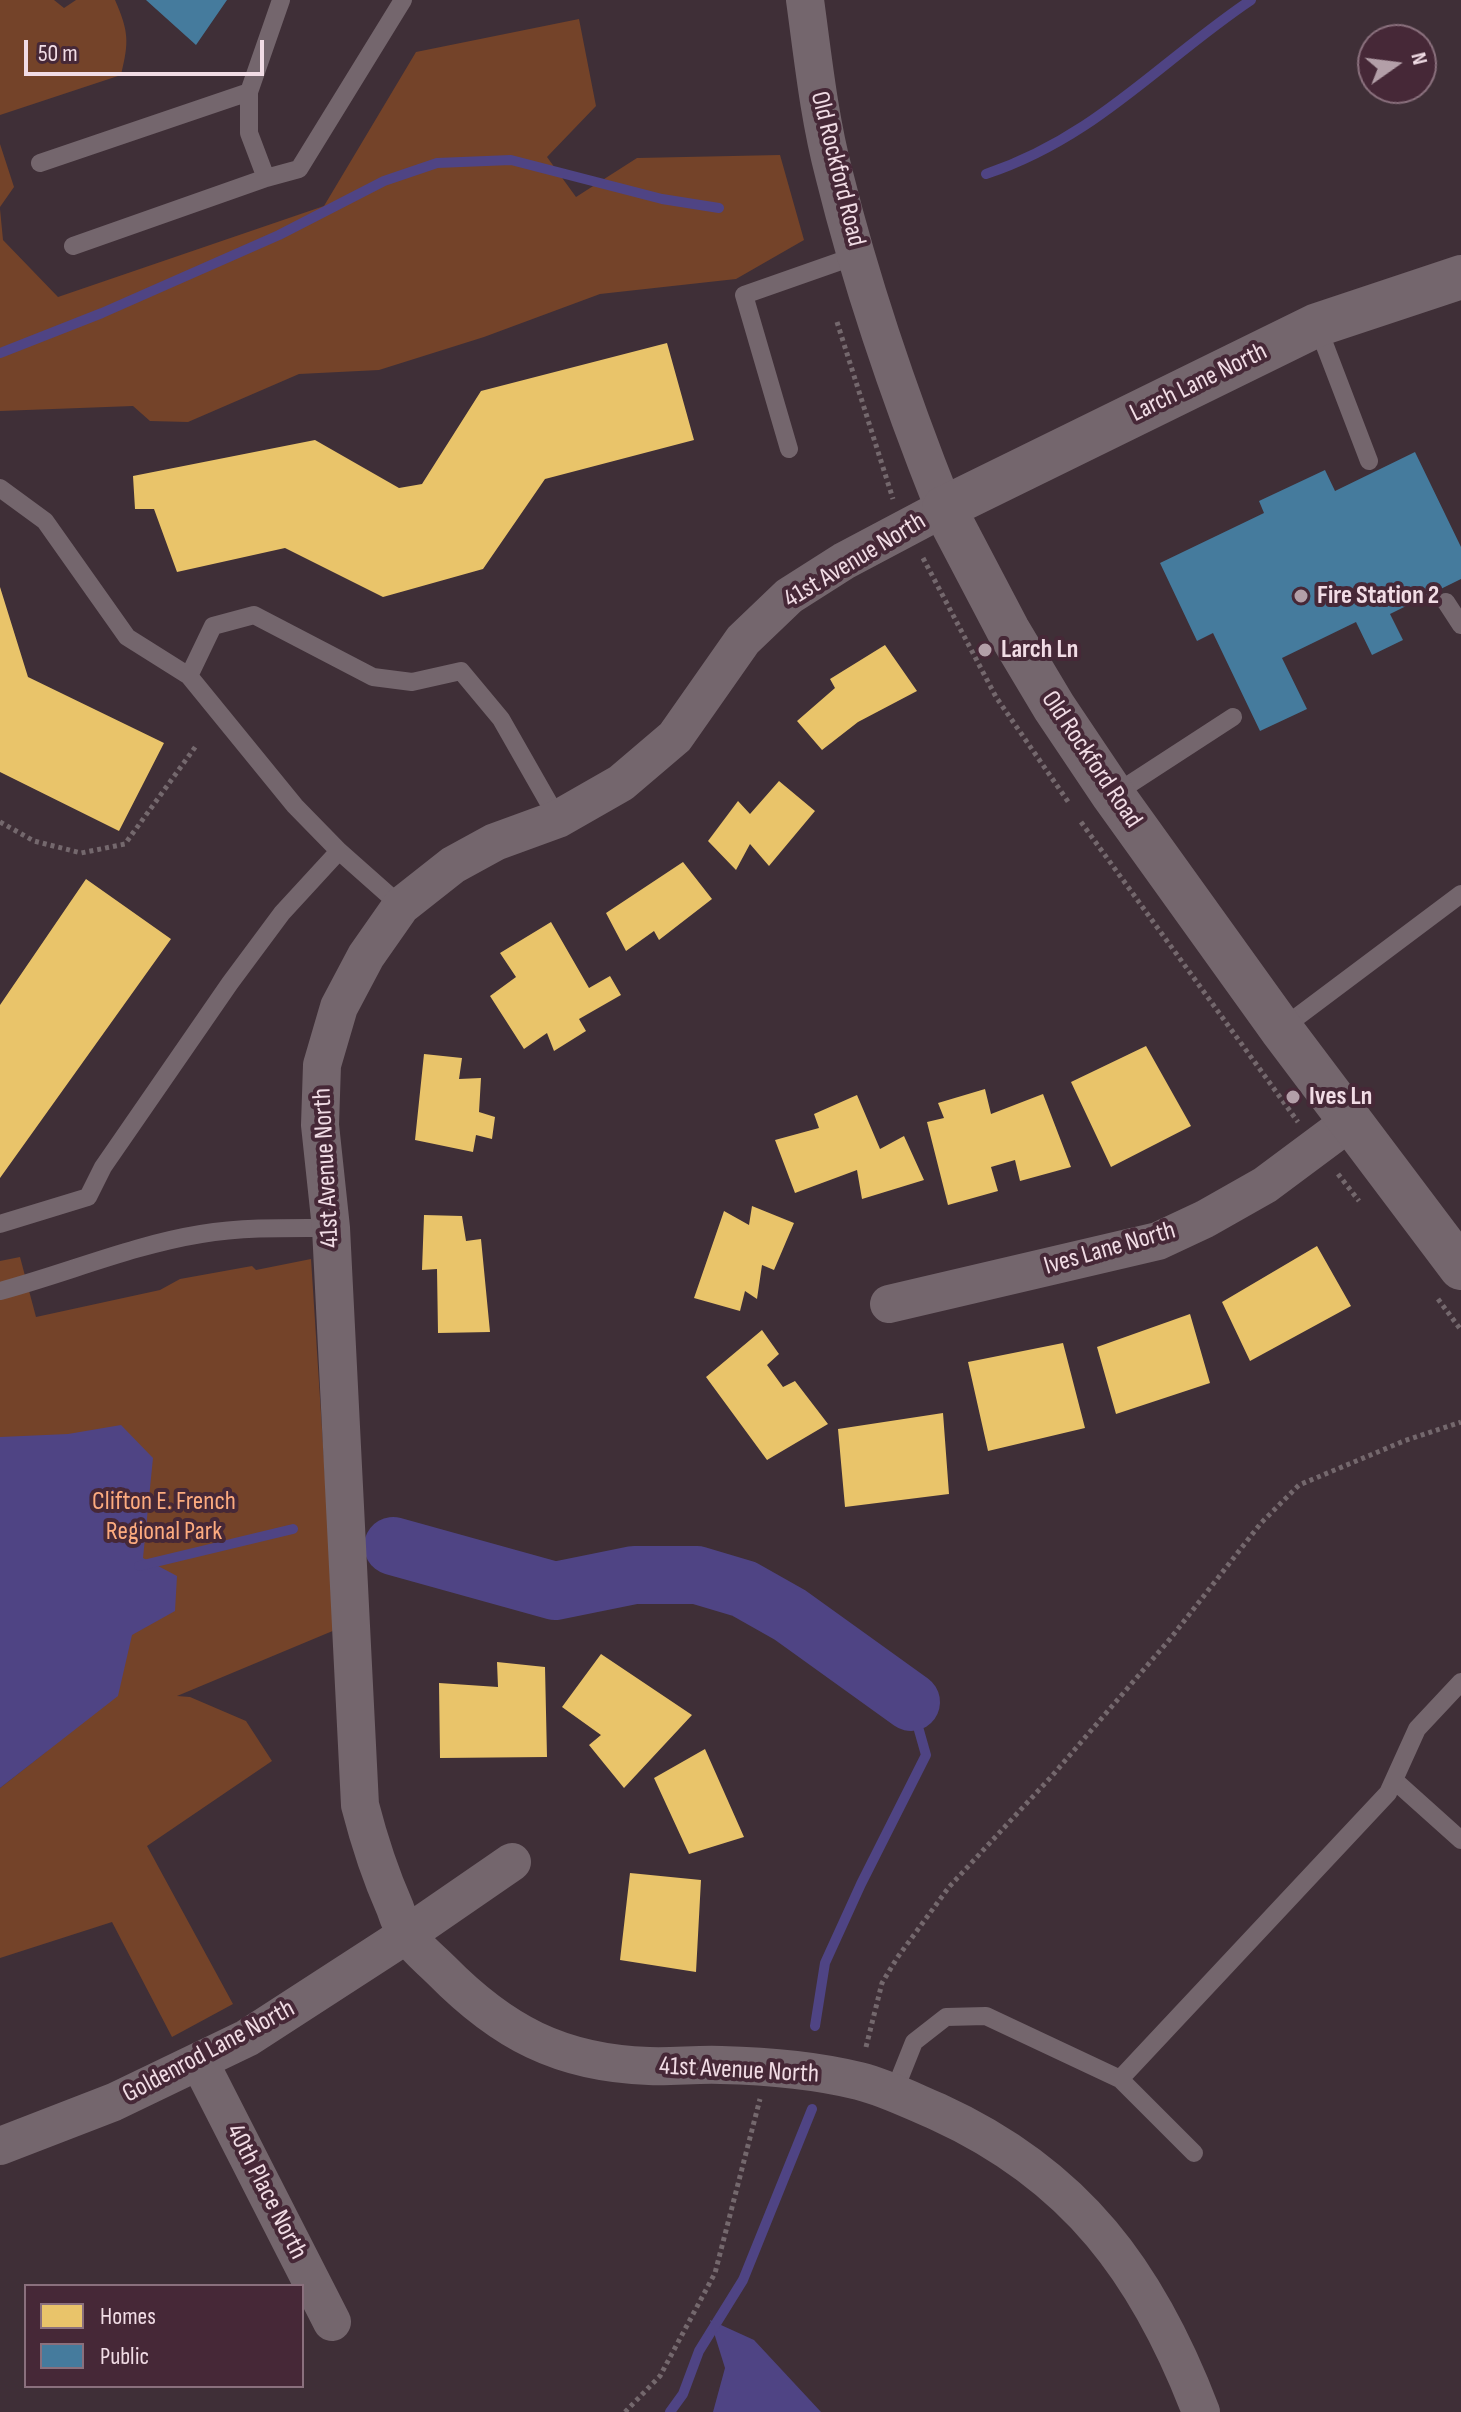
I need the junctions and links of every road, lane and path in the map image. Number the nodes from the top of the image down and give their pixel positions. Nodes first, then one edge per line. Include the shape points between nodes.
1 (281, 0) edge
2 (403, 0) edge
3 (805, 0) edge
4 (249, 92) junction
5 (40, 163) dead end
6 (266, 178) junction
7 (73, 246) dead end
8 (858, 255) junction
9 (1461, 277) edge
10 (1317, 325) junction
11 (789, 449) dead end
12 (1369, 461) dead end
13 (0, 488) edge
14 (944, 508) junction
15 (1446, 602) dead end
16 (1461, 625) edge
17 (189, 676) junction
18 (1233, 717) dead end
19 (196, 746) dead end
20 (1113, 795) junction
21 (558, 819) junction
22 (0, 822) edge
23 (339, 851) junction
24 (1461, 894) edge
25 (401, 906) junction
26 (1281, 1029) junction
27 (1351, 1121) junction
28 (0, 1224) edge
29 (331, 1228) junction
30 (1461, 1268) edge
31 (0, 1291) edge
32 (889, 1304) dead end
33 (1461, 1422) edge
34 (1461, 1682) edge
35 (1394, 1780) junction
36 (1461, 1840) edge
37 (512, 1862) dead end
38 (406, 1935) junction
39 (200, 2063) junction
40 (768, 2067) junction
41 (1120, 2079) junction
42 (877, 2087) junction
43 (0, 2146) edge
44 (1194, 2153) dead end
45 (332, 2322) dead end
46 (625, 2412) edge
47 (1201, 2412) edge

1 - 4 lane
2 - 6 lane via 299,169
3 - 8 street, Old Rockford Road via 833,173
4 - 5 lane
4 - 6 lane via 249,133
6 - 7 lane
8 - 11 lane via 744,295
8 - 14 street, Old Rockford Road via 904,408
9 - 10 street, Larch Lane North
10 - 12 lane
10 - 14 street, Larch Lane North
13 - 17 lane via 45,521 127,637
14 - 20 street, Old Rockford Road via 1008,630
14 - 21 street, 41st Avenue North via 789,596 743,640 675,737 621,783
15 - 16 lane
17 - 21 lane via 213,626 254,615 373,677 412,682 461,671 501,719
17 - 23 lane via 295,806
18 - 20 lane
19 - 22 path via 125,844 81,853 34,841
20 - 26 street, Old Rockford Road
21 - 25 street, 41st Avenue North via 495,842 453,865
23 - 25 lane
23 - 28 lane via 282,913 230,983 103,1167 88,1197
24 - 26 lane
25 - 29 street, 41st Avenue North via 339,1007 322,1065 320,1125
26 - 27 street, Old Rockford Road
27 - 30 street, Old Rockford Road
27 - 32 street, Ives Lane North via 1265,1185 1158,1241
29 - 31 lane via 201,1234
29 - 38 street, 41st Avenue North via 360,1805 375,1863
33 - 42 path via 1299,1485 1261,1523 1160,1651 949,1887 897,1958 882,1983 870,2026
34 - 35 lane via 1417,1729
35 - 36 lane
35 - 41 lane via 1388,1793
37 - 38 street
38 - 39 street, Goldenrod Lane North
38 - 40 street, 41st Avenue North via 489,2015 540,2045 590,2061
39 - 43 street, Goldenrod Lane North
39 - 45 street, 40th Place North
40 - 42 street, 41st Avenue North
40 - 46 path via 715,2273 660,2376
41 - 42 lane via 986,2016 946,2017 914,2042
41 - 44 lane
42 - 47 street, 41st Avenue North via 967,2126 1026,2161 1089,2218 1138,2279

